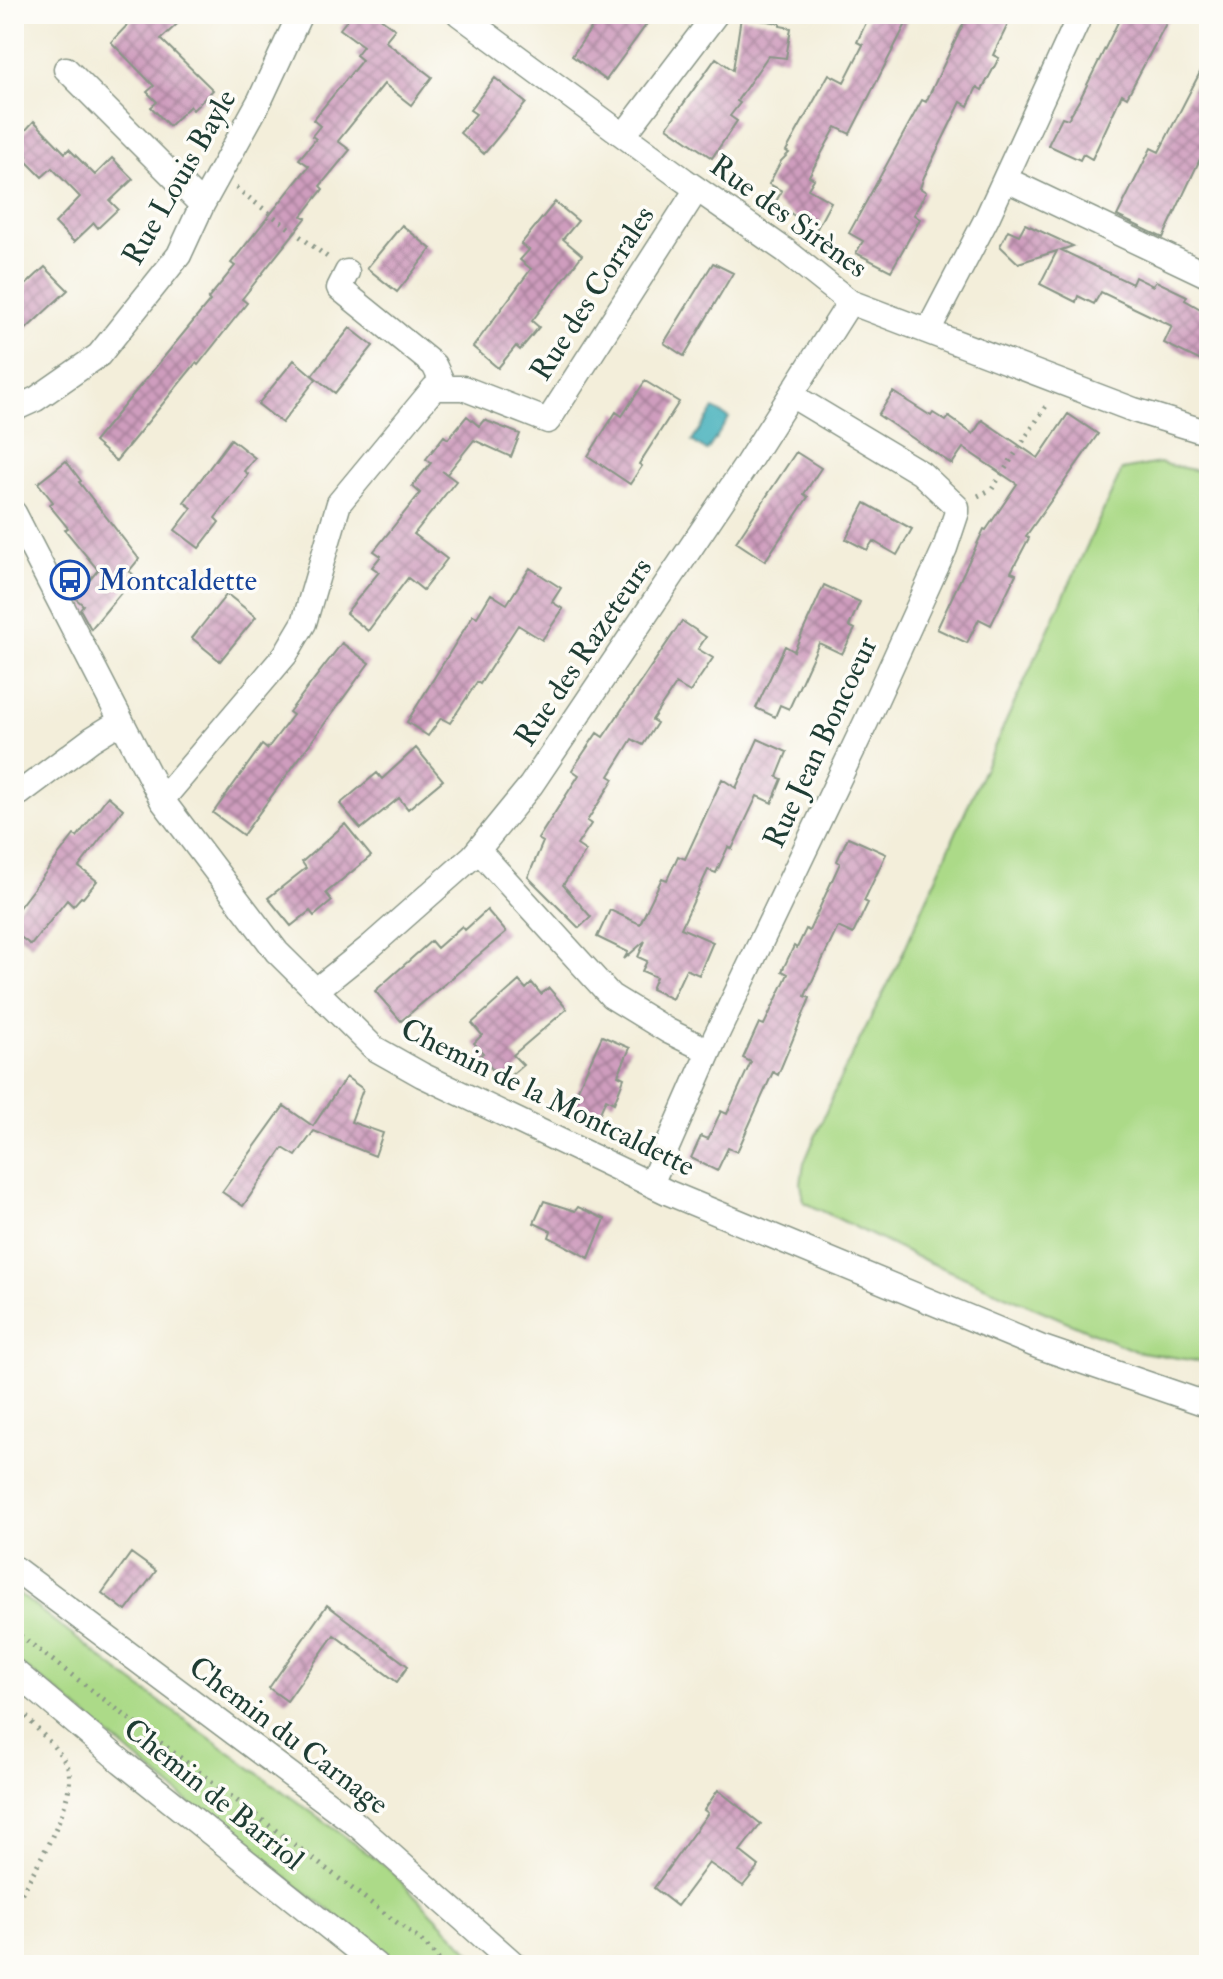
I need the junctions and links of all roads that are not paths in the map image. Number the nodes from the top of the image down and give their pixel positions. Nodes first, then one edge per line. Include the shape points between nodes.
1 (300, 14) edge
2 (459, 14) edge
3 (716, 14) edge
4 (1077, 14) edge
5 (66, 69) dead end
6 (624, 135) junction
7 (1005, 179) junction
8 (697, 189) junction
9 (202, 205) junction
10 (347, 272) road end
11 (1209, 276) edge
12 (850, 302) junction
13 (928, 331) junction
14 (445, 388) junction
15 (791, 395) junction
16 (14, 409) edge
17 (1209, 433) edge
18 (14, 513) edge
19 (121, 721) junction
20 (20, 793) dead end
21 (162, 800) junction
22 (478, 850) junction
23 (315, 991) junction
24 (709, 1051) junction
25 (651, 1184) junction
26 (1209, 1405) edge
27 (14, 1568) edge
28 (14, 1671) edge
29 (376, 1965) edge
30 (515, 1965) edge

1 - 9 street, Rue Louis Bayle
2 - 6 street, Rue des Sirènes
3 - 6 street
4 - 7 street
5 - 9 street
6 - 8 street, Rue des Sirènes
7 - 11 street
7 - 13 street
8 - 12 street, Rue des Sirènes
8 - 14 street, Rue des Corrales via 548,421 463,388
9 - 16 street, Rue Louis Bayle via 179,255 99,355
10 - 14 street via 339,288 434,365
12 - 13 street, Rue des Sirènes
12 - 15 street, Rue des Razeteurs
13 - 17 street, Rue des Sirènes
14 - 21 street via 434,388 339,503 304,623 285,655
15 - 22 street, Rue des Razeteurs via 531,785
15 - 24 street, Rue Jean Boncoeur via 921,473 957,507 955,524
18 - 19 street, Chemin de la Montcaldette
19 - 20 street
19 - 21 street, Chemin de la Montcaldette
21 - 23 street, Chemin de la Montcaldette via 277,952
22 - 23 street, Rue des Razeteurs
22 - 24 street via 611,996
23 - 25 street, Chemin de la Montcaldette via 374,1048
24 - 25 street, Rue Jean Boncoeur
25 - 26 street, Chemin de la Montcaldette via 1040,1347
27 - 30 street, Chemin du Carnage via 356,1824
28 - 29 street, Chemin de Barriol

